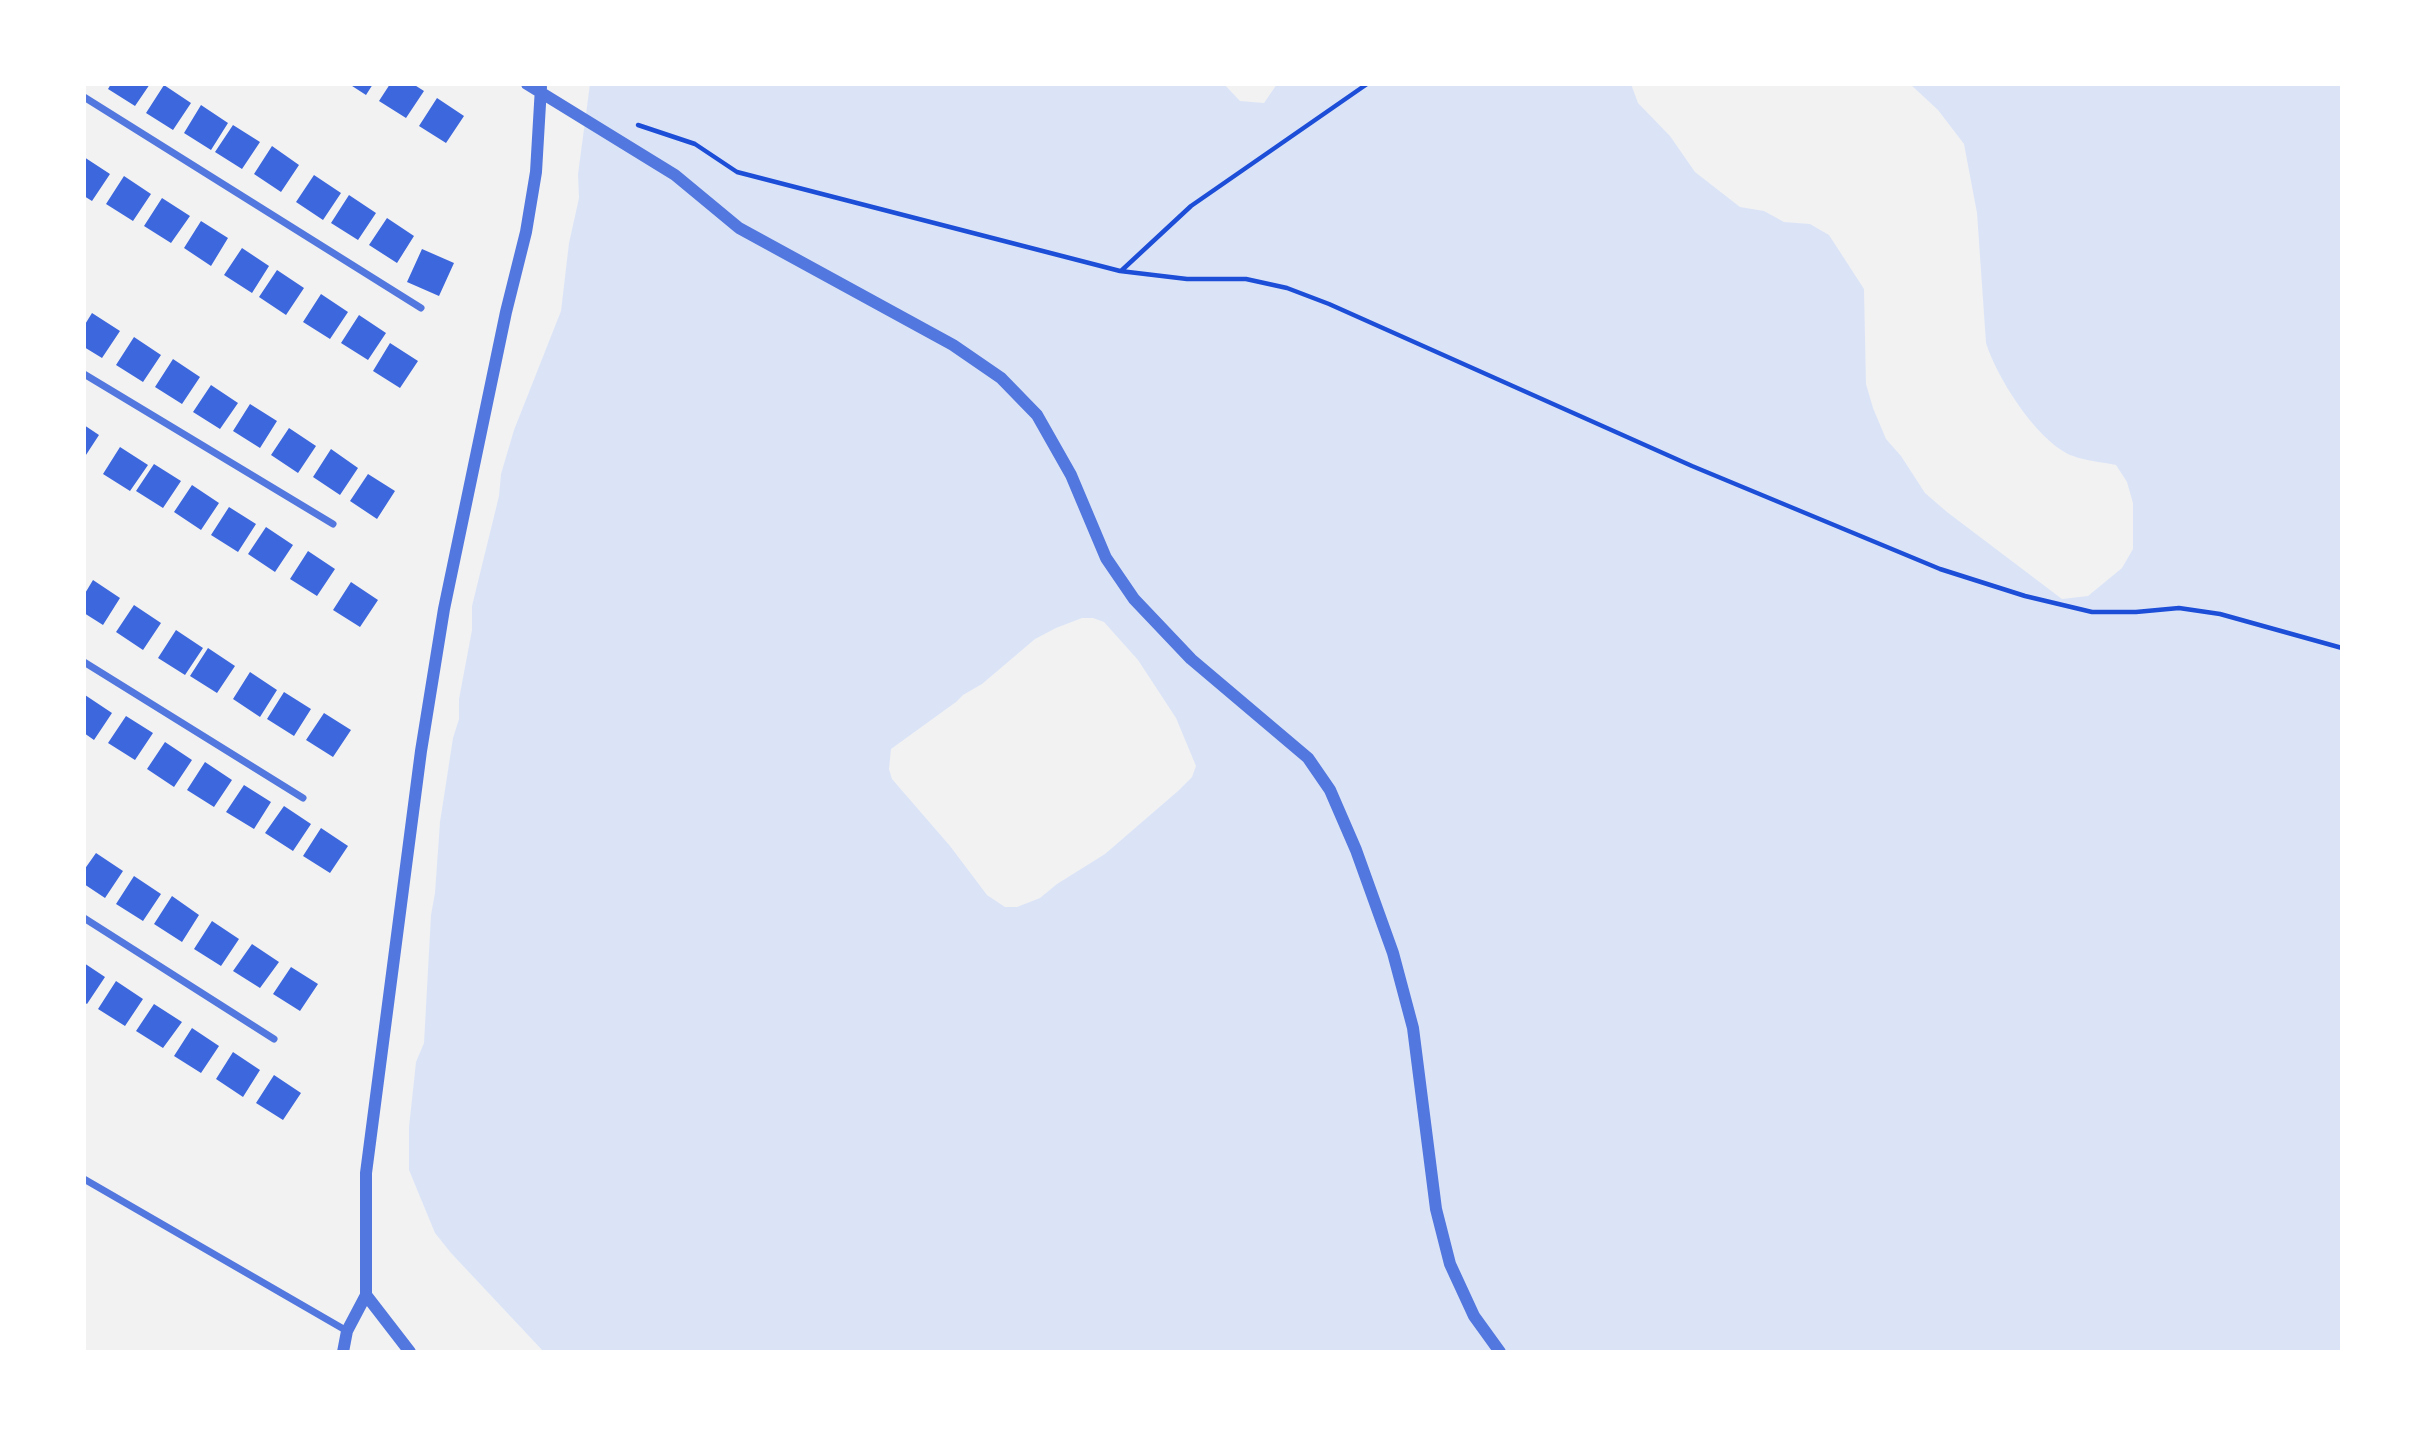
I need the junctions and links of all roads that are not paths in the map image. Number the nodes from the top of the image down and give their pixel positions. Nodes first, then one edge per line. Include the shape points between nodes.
1 (527, 84) edge
2 (541, 88) edge
3 (84, 97) edge
4 (421, 308) dead end
5 (84, 374) edge
6 (333, 524) dead end
7 (84, 662) edge
8 (303, 798) dead end
9 (84, 918) edge
10 (274, 1039) dead end
11 (84, 1180) edge
12 (366, 1295) junction
13 (347, 1331) junction
14 (343, 1352) edge
15 (410, 1352) edge
16 (1500, 1352) edge

1 - 2 street
2 - 12 street via 536,172 526,232 447,595 421,751 366,1174
2 - 16 street via 675,175 739,228 953,345 1001,378 1037,415 1071,475 1106,558 1133,599 1191,659 1308,758 1330,790 1393,953 1413,1028 1436,1209 1450,1264 1475,1316
3 - 4 street
5 - 6 street
7 - 8 street
9 - 10 street
11 - 13 street
12 - 13 street
12 - 15 street
13 - 14 street

